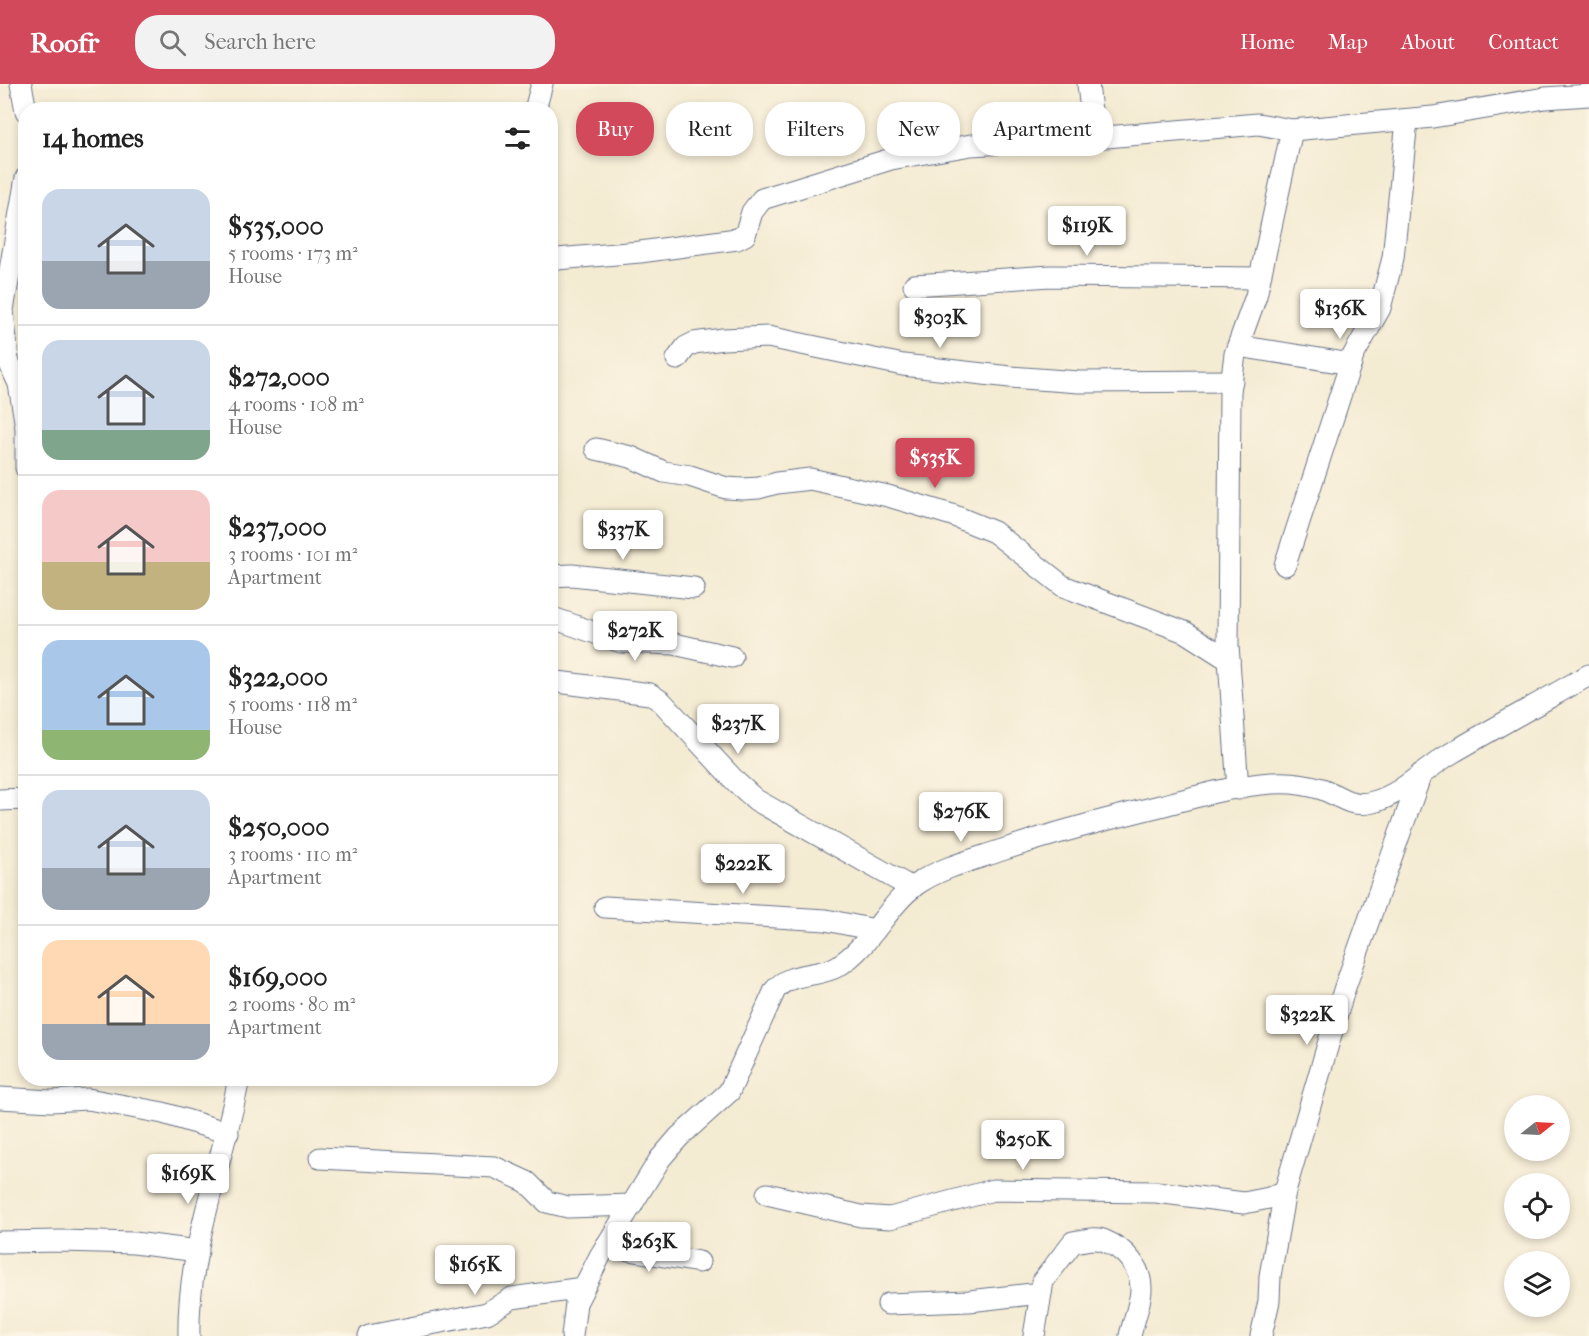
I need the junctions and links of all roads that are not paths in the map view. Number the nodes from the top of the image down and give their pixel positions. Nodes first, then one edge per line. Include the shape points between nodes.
1 (21, 84) edge
2 (542, 84) edge
3 (1088, 84) edge
4 (1589, 95) edge
5 (24, 102) edge
6 (537, 102) edge
7 (1090, 102) edge
8 (1407, 120) junction
9 (1292, 130) junction
10 (1113, 136) edge
11 (972, 145) edge
12 (18, 224) edge
13 (558, 259) edge
14 (1260, 278) junction
15 (914, 285) dead end
16 (1238, 346) junction
17 (677, 359) dead end
18 (1351, 364) junction
19 (1232, 381) junction
20 (18, 382) edge
21 (596, 449) dead end
22 (1285, 565) dead end
23 (558, 576) edge
24 (694, 588) dead end
25 (558, 620) edge
26 (732, 657) dead end
27 (1229, 660) junction
28 (1589, 675) edge
29 (558, 682) edge
30 (1421, 774) junction
31 (1238, 789) junction
32 (18, 799) edge
33 (0, 800) edge
34 (912, 888) junction
35 (605, 907) dead end
36 (875, 930) junction
37 (237, 1086) edge
38 (0, 1098) edge
39 (228, 1133) junction
40 (320, 1158) dead end
41 (1285, 1191) junction
42 (767, 1194) dead end
43 (632, 1205) junction
44 (0, 1242) edge
45 (606, 1246) junction
46 (198, 1251) junction
47 (699, 1262) dead end
48 (584, 1288) junction
49 (1041, 1293) junction
50 (888, 1304) dead end
51 (189, 1336) edge
52 (369, 1336) edge
53 (572, 1336) edge
54 (1034, 1336) edge
55 (1130, 1336) edge
56 (1261, 1336) edge

1 - 5 street
2 - 6 street
3 - 7 street
4 - 8 street via 1545,98
8 - 9 street
8 - 18 street via 1393,258 1380,308
9 - 10 street via 1258,124
9 - 14 street
11 - 13 street via 891,159 762,199 752,212 745,236 737,239
12 - 20 street via 3,310 8,360
14 - 15 street via 1051,276
14 - 16 street
16 - 18 street
16 - 19 street
17 - 19 street via 694,343 768,337 903,365 1010,377
18 - 22 street
19 - 27 street
21 - 27 street via 726,488 759,488 810,479 952,515 994,532 1063,586 1185,632
23 - 24 street
25 - 26 street via 621,642 674,644
27 - 31 street
28 - 30 street
29 - 34 street via 650,694 756,800
30 - 31 street via 1394,793 1356,805 1306,785 1271,783
30 - 41 street via 1344,990
31 - 34 street via 1059,831 947,868
32 - 33 street
34 - 36 street
35 - 36 street via 826,920
36 - 43 street via 838,966 782,983 775,990 729,1092 660,1159
37 - 39 street
38 - 39 street via 88,1099 163,1113
39 - 46 street
40 - 43 street via 494,1167 527,1182 547,1202 568,1207
41 - 42 street via 1244,1203 1156,1192 993,1190 890,1218 861,1216
41 - 56 street
43 - 45 street
44 - 46 street via 134,1244
45 - 47 street
45 - 48 street
46 - 51 street
48 - 52 street via 512,1298 487,1313
48 - 53 street via 576,1303
49 - 50 street
49 - 54 street
49 - 55 street via 1043,1281 1073,1242 1104,1240 1131,1258 1139,1277 1141,1291

